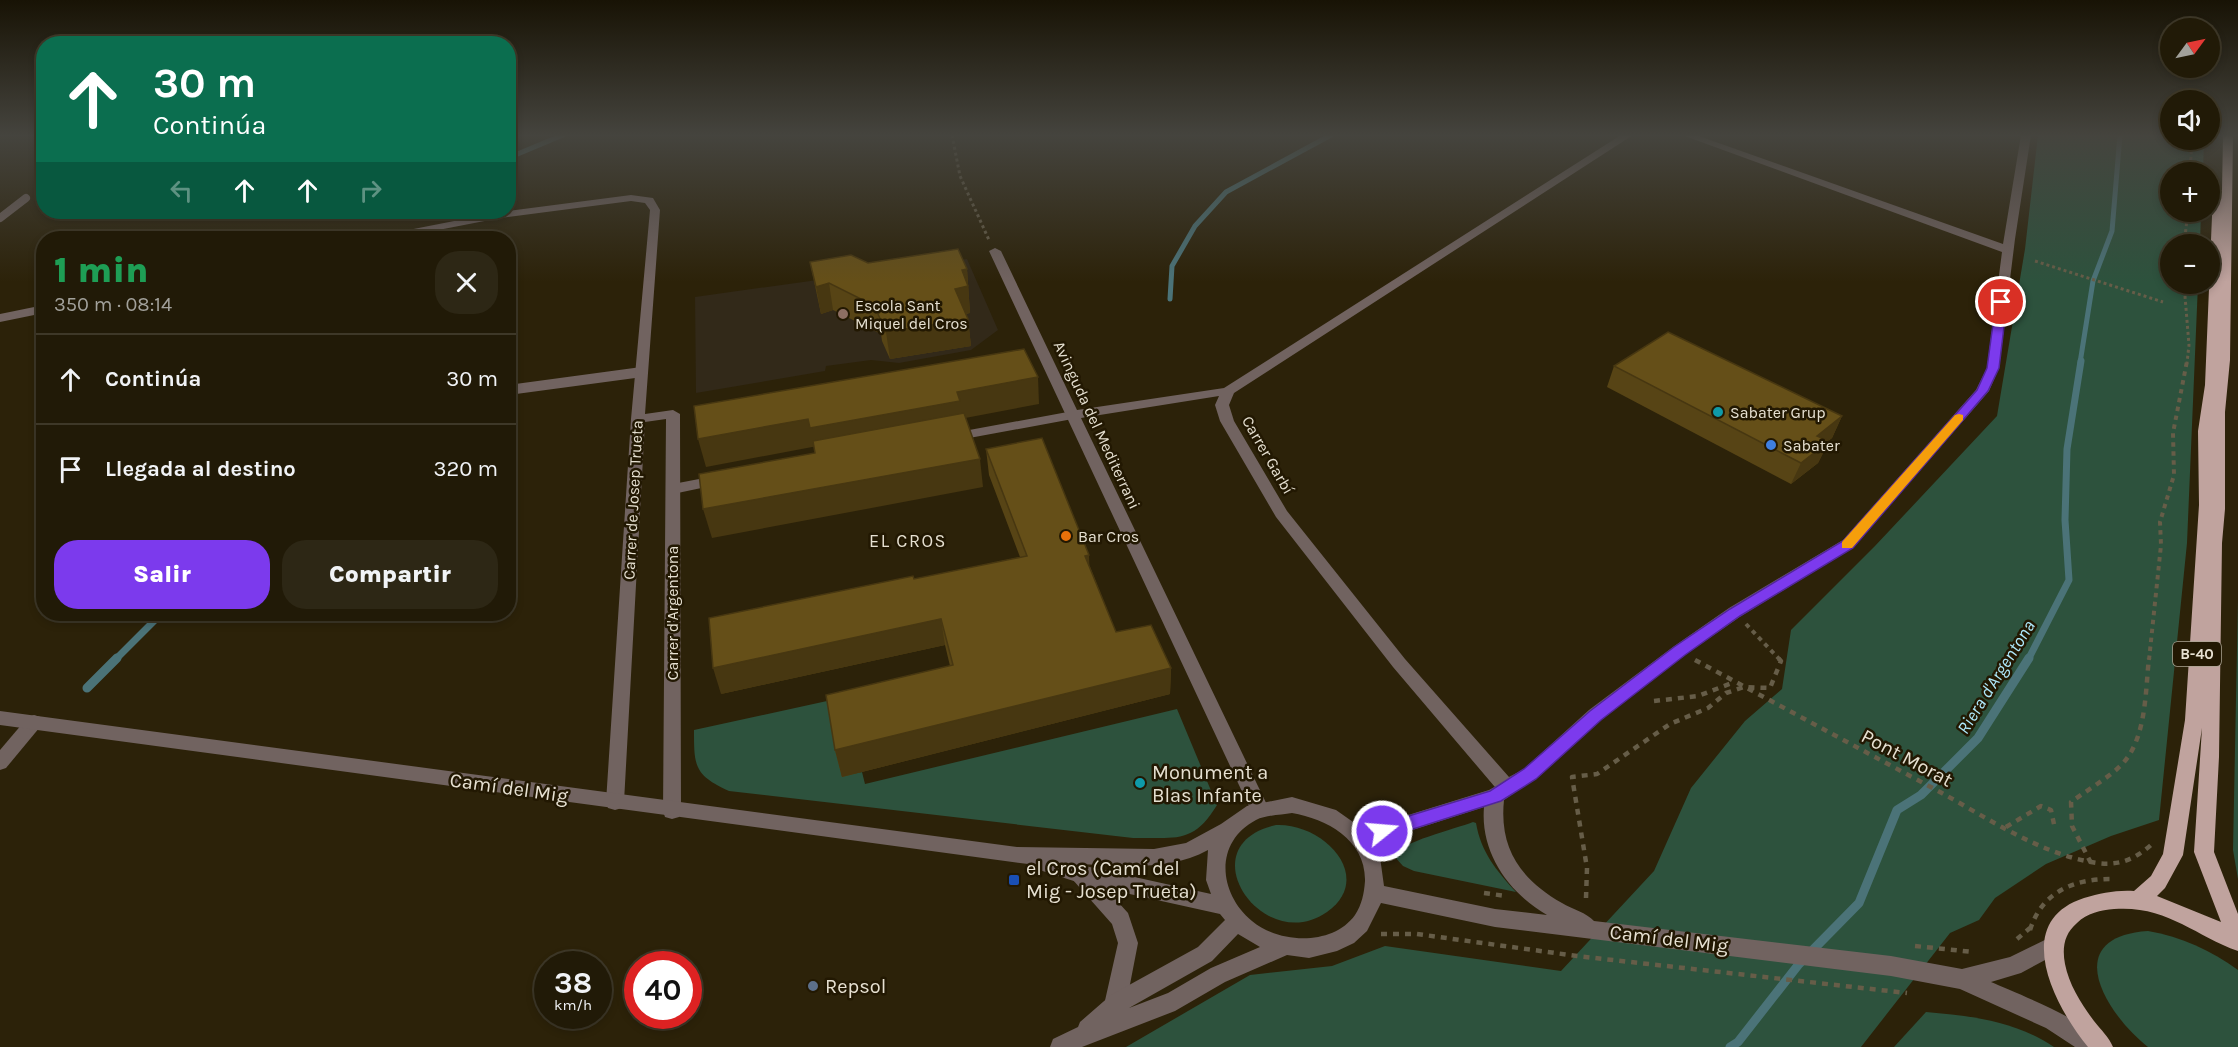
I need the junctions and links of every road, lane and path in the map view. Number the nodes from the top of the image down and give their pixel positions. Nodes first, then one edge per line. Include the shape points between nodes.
1 (963, 184) edge
2 (1552, 184) edge
3 (1823, 184) edge
4 (2018, 184) edge
5 (2218, 184) edge
6 (2227, 184) edge
7 (26, 198) dead end
8 (516, 213) edge
9 (0, 218) edge
10 (443, 219) edge
11 (484, 219) edge
12 (445, 226) junction
13 (419, 231) edge
14 (2008, 250) junction
15 (995, 251) joint
16 (2035, 261) dead end
17 (2185, 294) edge
18 (2163, 302) dead end
19 (36, 311) edge
20 (0, 318) edge
21 (642, 372) junction
22 (516, 389) edge
23 (1228, 391) junction
24 (1072, 415) junction
25 (638, 419) junction
26 (943, 439) edge
27 (732, 478) edge
28 (673, 489) junction
29 (1735, 612) junction
30 (1679, 651) junction
31 (1733, 683) junction
32 (1743, 687) junction
33 (1654, 700) dead end
34 (0, 718) edge
35 (34, 722) junction
36 (0, 763) edge
37 (1501, 792) junction
38 (615, 802) junction
39 (1260, 809) junction
40 (672, 811) junction
41 (2006, 828) junction
42 (1228, 830) junction
43 (2055, 830) dead end
44 (1359, 839) junction
45 (2151, 847) dead end
46 (1017, 855) junction
47 (2091, 863) junction
48 (1080, 874) junction
49 (1376, 893) junction
50 (1586, 898) dead end
51 (2136, 901) junction
52 (1231, 913) junction
53 (2030, 928) dead end
54 (1603, 931) junction
55 (2238, 933) edge
56 (1381, 934) dead end
57 (2238, 942) edge
58 (2006, 944) dead end
59 (2053, 945) junction
60 (1284, 946) junction
61 (1912, 946) dead end
62 (1979, 952) dead end
63 (1962, 979) junction
64 (1916, 994) dead end
65 (1115, 1005) junction
66 (1070, 1042) edge
67 (2095, 1047) edge
68 (2102, 1047) edge

1 - 15 path
2 - 23 street
3 - 14 street
4 - 14 street
5 - 51 main road, B-40 via 2194,720 2173,855 2158,882
6 - 55 main road, B-40 via 2204,852 2224,908
7 - 9 lane
8 - 21 street, Carrer de Josep Trueta via 631,198 649,200 655,210
10 - 12 street
11 - 12 street, Carrer de Josep Trueta
12 - 13 street
14 - 29 street via 1993,368 1982,391 1848,544
15 - 24 street, Avinguda del Mediterrani
16 - 18 path
17 - 47 path via 2189,345 2173,433 2174,475 2160,522 2161,545 2143,714 2133,749 2119,768 2071,802 2069,810 2075,835
19 - 20 street
21 - 22 lane
21 - 25 street, Carrer de Josep Trueta
23 - 24 street
23 - 37 street, Carrer Garbí via 1222,405 1227,421 1281,514
24 - 26 street
24 - 39 street, Avinguda del Mediterrani
25 - 28 street, Carrer d'Argentona via 673,414
25 - 38 street, Carrer de Josep Trueta
27 - 28 street
28 - 40 street, Carrer d'Argentona
29 - 30 street
29 - 32 path via 1780,660 1770,688
30 - 31 path, Pont Morat
30 - 37 street via 1595,716 1530,774
31 - 32 path, Pont Morat
31 - 33 path via 1698,696
32 - 41 path, Pont Morat
32 - 50 path via 1670,724 1597,774 1572,777 1587,868
34 - 35 street, Camí del Mig
35 - 36 street
35 - 38 street, Camí del Mig
37 - 44 street
37 - 54 street via 1492,828 1506,864 1519,881 1555,910
38 - 40 street, Camí del Mig
39 - 42 street via 1242,817
39 - 44 street via 1309,808 1336,820
40 - 46 street, Camí del Mig
41 - 43 path via 2041,806 2051,810
41 - 47 path, Pont Morat
42 - 46 street, Camí del Mig via 1189,851 1154,857
42 - 52 street via 1215,853 1214,879
44 - 49 street via 1374,865
45 - 47 path via 2125,863
46 - 48 street, Camí del Mig
48 - 52 street, Camí del Mig
48 - 65 street via 1121,919 1126,935 1128,943
49 - 54 street, Camí del Mig via 1495,918
49 - 60 street via 1369,914 1345,937 1310,948
51 - 57 main road via 2171,909
51 - 59 main road via 2104,900 2079,908 2061,923
52 - 60 street via 1258,937
52 - 65 street via 1205,954
53 - 58 path
54 - 63 street, Camí del Mig via 1891,966
56 - 64 path via 1418,934
59 - 63 street, Camí del Mig via 2014,966
59 - 68 main road via 2054,970 2065,998
60 - 66 street via 1218,975 1175,1001
61 - 62 path
63 - 67 street, Camí del Mig via 2054,1021
65 - 66 street

